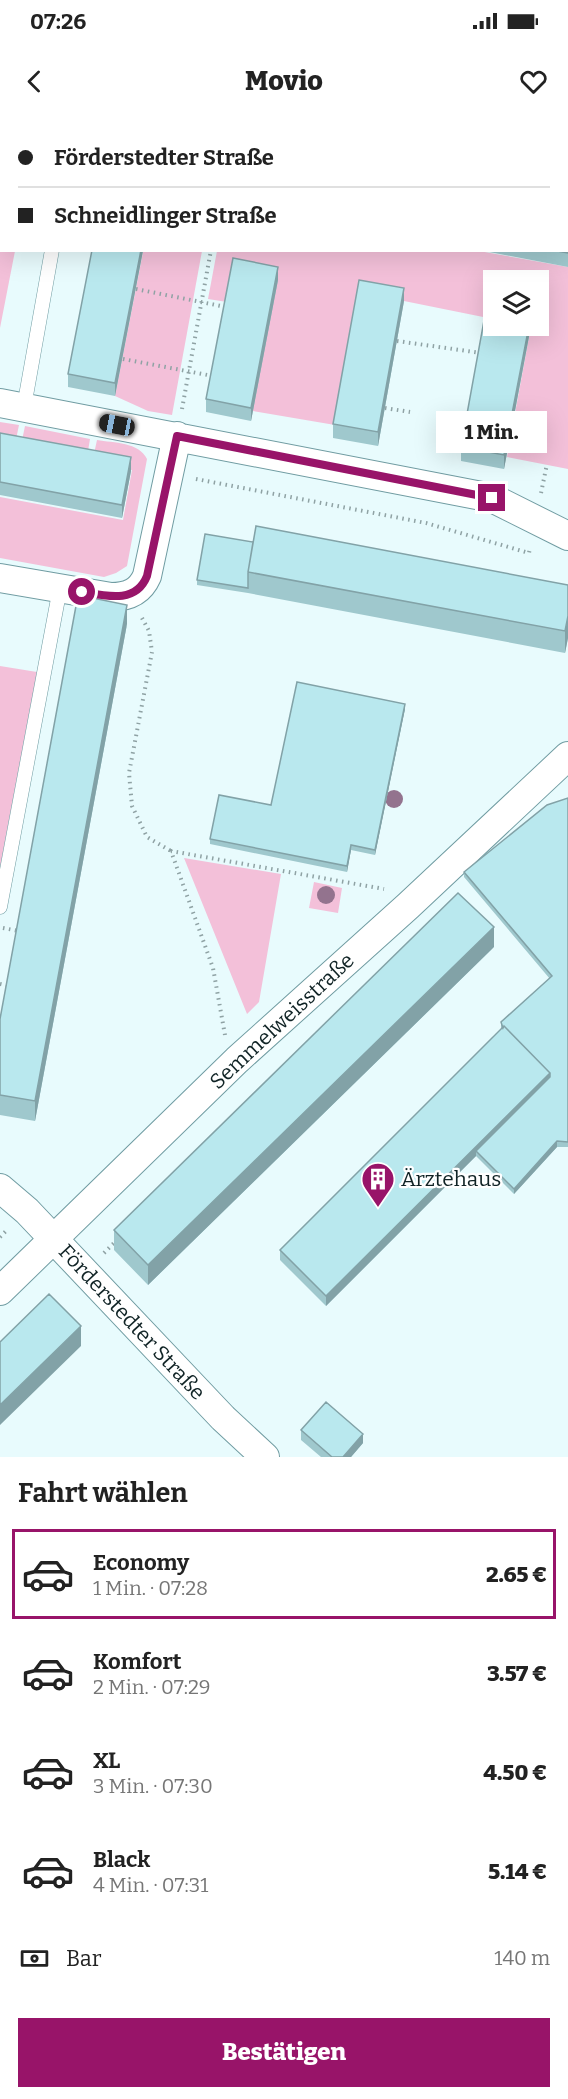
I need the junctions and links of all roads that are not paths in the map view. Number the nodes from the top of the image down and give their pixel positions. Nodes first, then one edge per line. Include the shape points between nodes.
1 (51, 252) edge
2 (12, 405) edge
3 (177, 436) junction
4 (568, 536) edge
5 (0, 578) edge
6 (60, 588) junction
7 (568, 756) edge
8 (0, 907) edge
9 (0, 1188) edge
10 (53, 1239) junction
11 (0, 1291) edge
12 (265, 1457) edge

1 - 2 lane
2 - 3 street
3 - 4 street via 492,498
3 - 6 street via 147,576 141,587 129,595 111,597
5 - 6 street
6 - 8 lane
7 - 10 street, Semmelweisstraße via 237,1060
9 - 10 street, Förderstedter Straße
10 - 11 street, Semmelweisstraße
10 - 12 street, Förderstedter Straße

